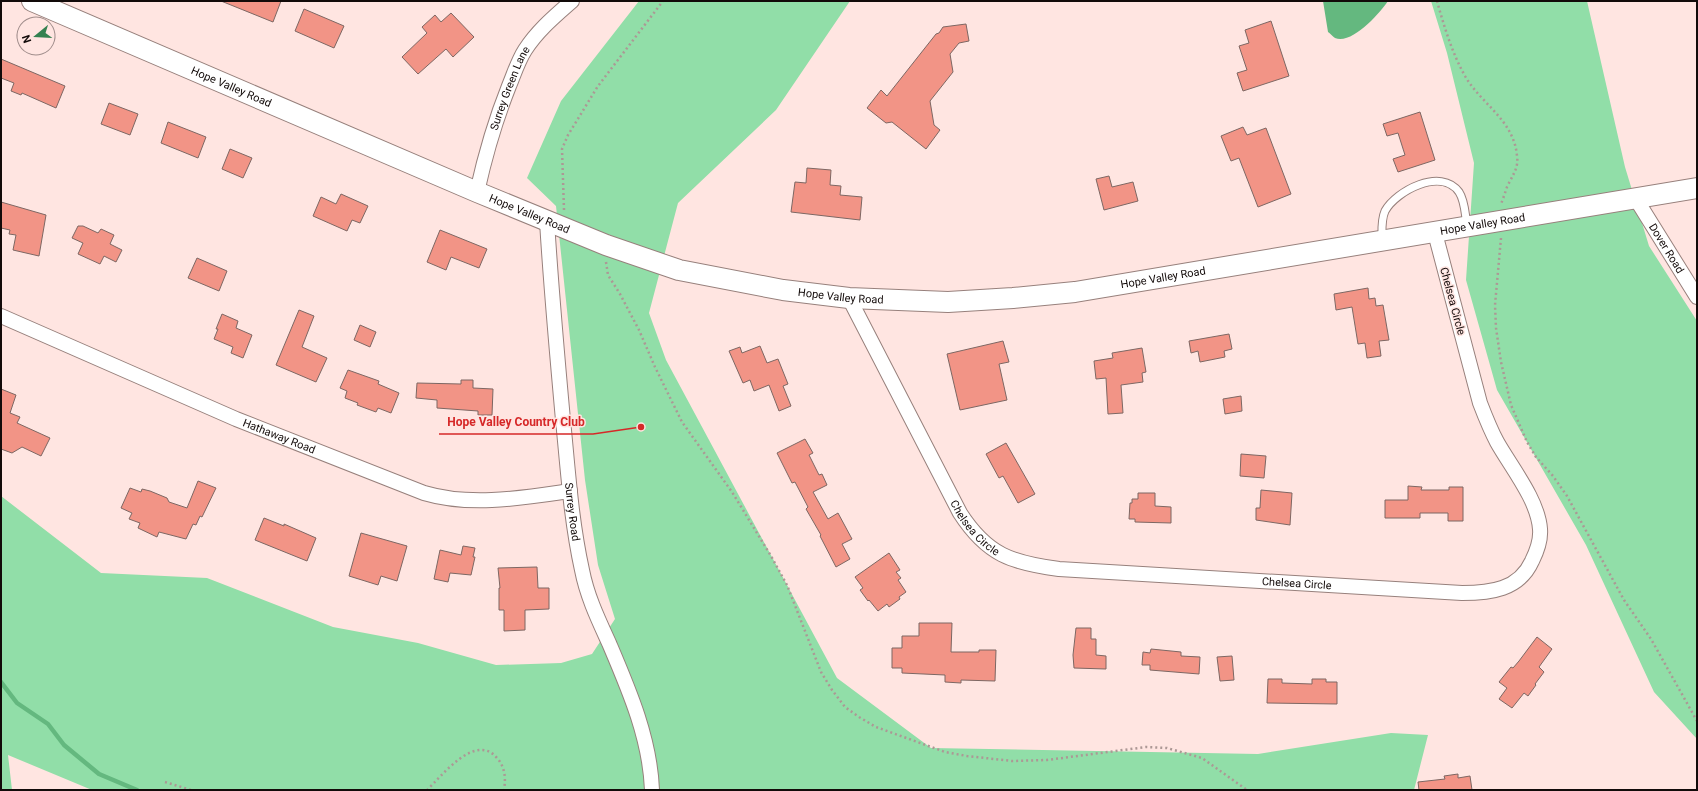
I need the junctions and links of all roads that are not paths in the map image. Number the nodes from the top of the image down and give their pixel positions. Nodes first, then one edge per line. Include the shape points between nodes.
1 (32, 1) edge
2 (572, 1) edge
3 (1697, 188) edge
4 (477, 192) junction
5 (1636, 199) junction
6 (556, 218) junction
7 (1468, 227) junction
8 (1435, 233) junction
9 (1382, 242) junction
10 (1697, 297) edge
11 (849, 298) junction
12 (1, 316) edge
13 (570, 491) junction
14 (652, 790) edge

1 - 4 main road, Hope Valley Road
2 - 4 street, Surrey Green Lane via 535,36 518,62 499,110
3 - 5 main road, Hope Valley Road
4 - 6 main road, Hope Valley Road
5 - 7 main road, Hope Valley Road
5 - 10 street, Dover Road
6 - 11 main road, Hope Valley Road via 606,245 679,270 783,290
6 - 13 street, Surrey Road via 551,287
7 - 8 main road, Hope Valley Road
7 - 9 lane via 1464,204 1458,190 1445,183 1436,182 1413,186 1395,198 1384,213
8 - 9 main road, Hope Valley Road
8 - 11 street, Chelsea Circle via 1480,403 1496,442 1530,498 1540,529 1540,540 1530,567 1523,577 1501,589 1486,593 1059,569 1021,563 1008,558 980,540 969,528
9 - 11 main road, Hope Valley Road via 1029,297 948,302
12 - 13 street, Hathaway Road via 236,419 424,493 464,499 505,499
13 - 14 street, Surrey Road via 572,517 586,589 629,690 644,734 650,761

